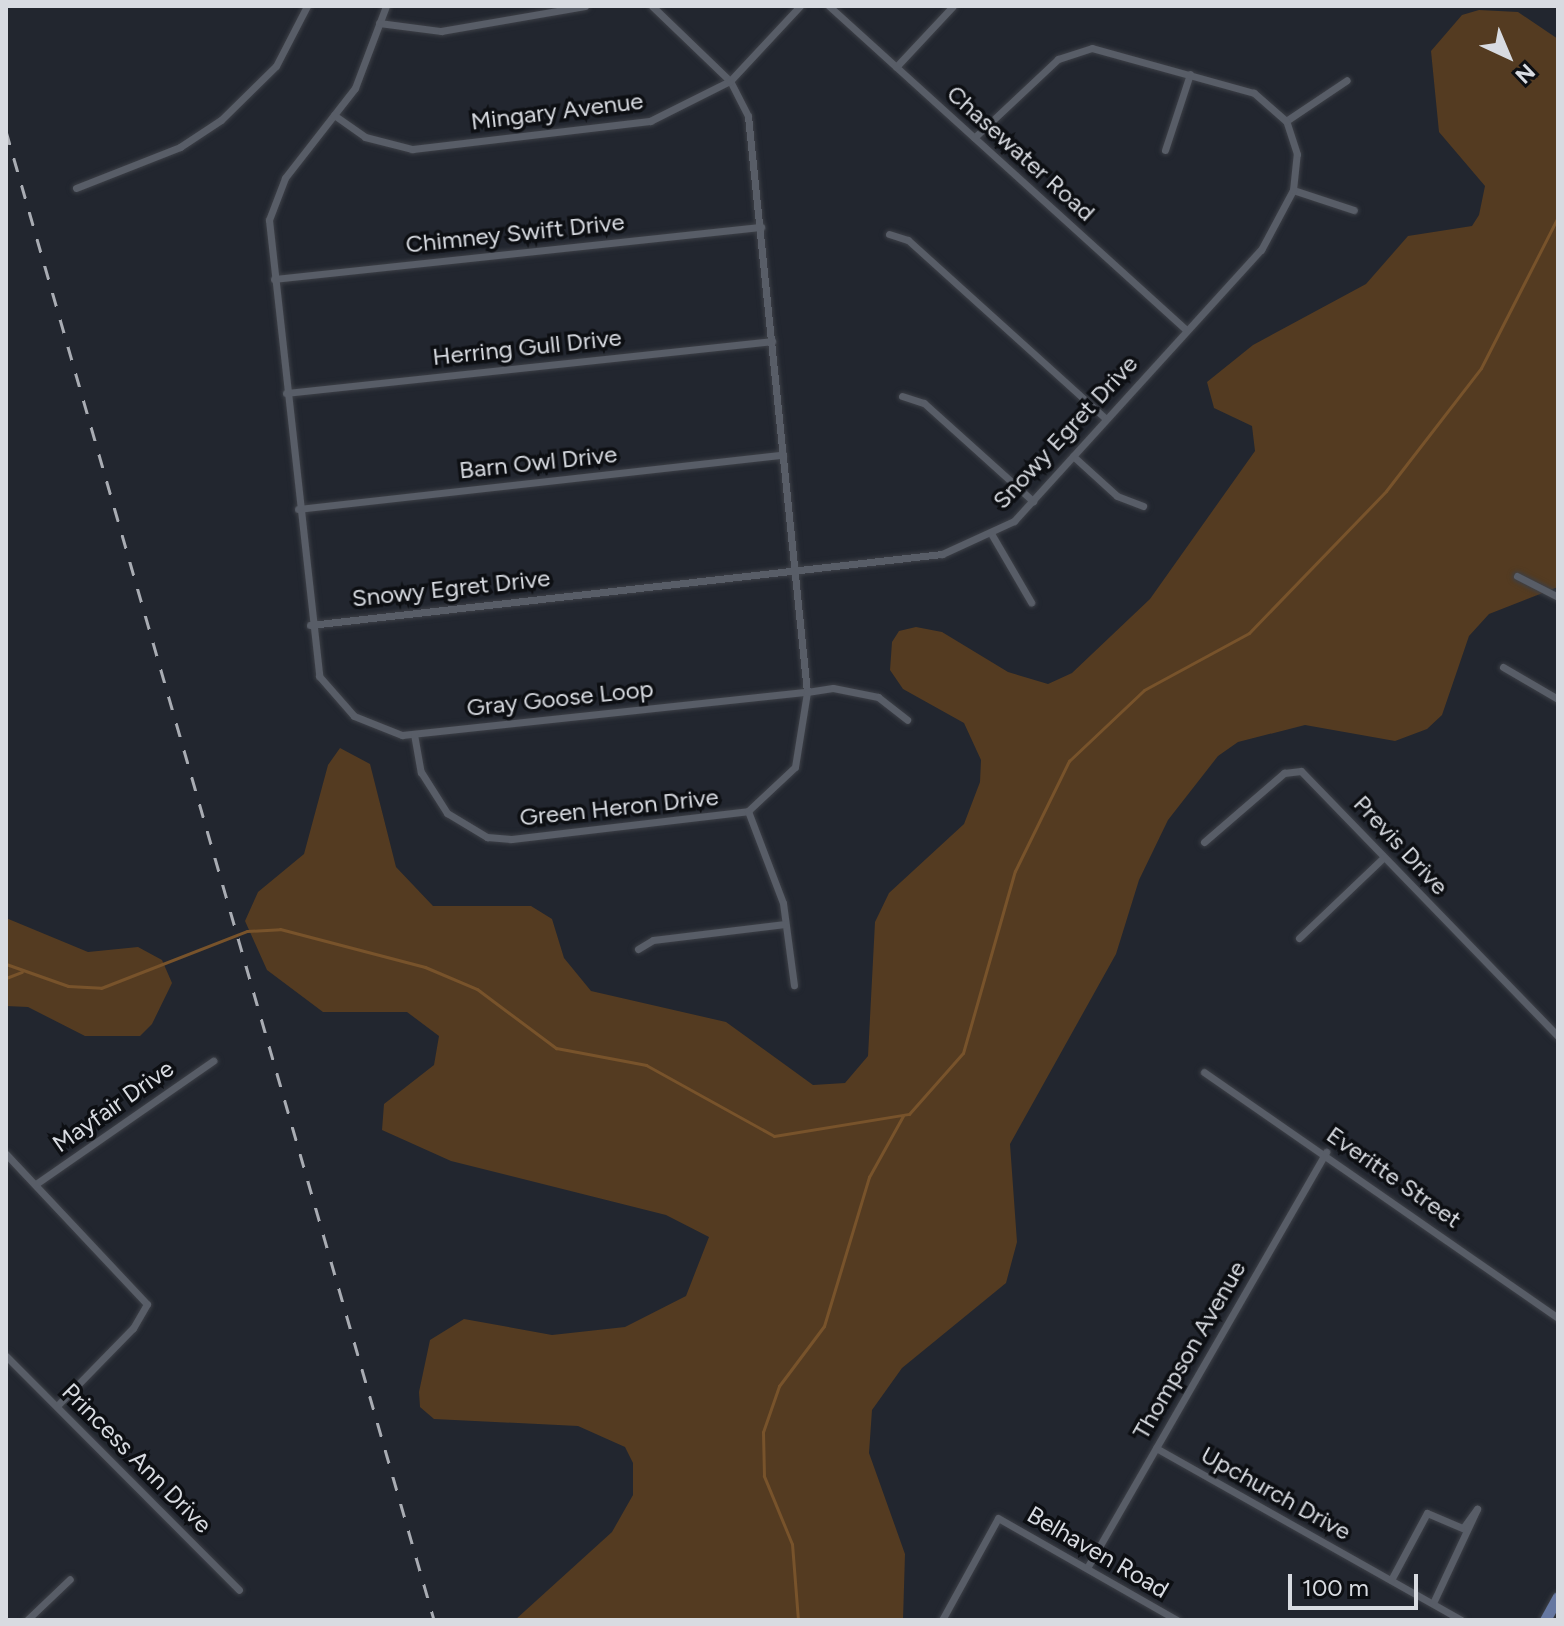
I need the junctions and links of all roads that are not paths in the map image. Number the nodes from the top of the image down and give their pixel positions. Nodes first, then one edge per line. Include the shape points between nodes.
1 (307, 6) edge
2 (386, 6) edge
3 (585, 6) edge
4 (652, 6) edge
5 (800, 6) edge
6 (829, 6) edge
7 (953, 6) edge
8 (379, 23) junction
9 (896, 67) junction
10 (1190, 74) junction
11 (1347, 80) dead end
12 (730, 81) junction
13 (334, 115) junction
14 (1286, 121) junction
15 (974, 138) junction
16 (1165, 150) dead end
17 (76, 188) dead end
18 (1293, 190) junction
19 (1354, 210) dead end
20 (761, 227) junction
21 (889, 234) dead end
22 (274, 279) junction
23 (1185, 329) junction
24 (772, 341) junction
25 (286, 393) junction
26 (902, 396) dead end
27 (1106, 419) junction
28 (783, 455) junction
29 (1073, 456) junction
30 (1033, 501) junction
31 (1143, 506) dead end
32 (298, 509) junction
33 (992, 535) junction
34 (794, 572) junction
35 (1517, 576) dead end
36 (1558, 597) edge
37 (1031, 602) dead end
38 (310, 625) junction
39 (1503, 667) dead end
40 (807, 692) junction
41 (1558, 699) edge
42 (907, 720) dead end
43 (414, 734) junction
44 (748, 811) junction
45 (1204, 842) dead end
46 (1384, 857) junction
47 (785, 924) junction
48 (1299, 938) dead end
49 (638, 949) dead end
50 (794, 985) dead end
51 (1558, 1036) edge
52 (213, 1061) dead end
53 (1204, 1072) dead end
54 (1326, 1152) junction
55 (6, 1154) edge
56 (36, 1184) junction
57 (1558, 1318) edge
58 (6, 1356) edge
59 (57, 1406) junction
60 (1156, 1448) junction
61 (1087, 1568) junction
62 (70, 1579) dead end
63 (1391, 1580) junction
64 (239, 1590) dead end
65 (1558, 1597) edge
66 (1433, 1603) junction
67 (27, 1620) edge
68 (942, 1620) edge
69 (1177, 1620) edge
70 (1461, 1620) edge
71 (1545, 1620) edge

1 - 17 street via 276,66 221,120 180,147
2 - 8 street, Gray Goose Loop
3 - 8 street via 441,31
4 - 12 street
5 - 12 street, Mingary Avenue
6 - 9 street, Chasewater Road
7 - 9 street
8 - 13 street, Gray Goose Loop via 355,88
9 - 15 street, Chasewater Road
10 - 14 street via 1254,93
10 - 15 street via 1106,48 1078,50 1041,72
10 - 16 street
11 - 14 street
12 - 13 street, Mingary Avenue via 650,121 412,149 365,137
12 - 20 street via 748,116
13 - 22 street, Gray Goose Loop via 273,201
14 - 18 street, Snowy Egret Drive via 1297,154
15 - 23 street, Chasewater Road
18 - 19 street
18 - 23 street, Snowy Egret Drive via 1261,250
20 - 22 street, Chimney Swift Drive
20 - 24 street
21 - 27 street via 908,240
22 - 25 street, Gray Goose Loop
23 - 27 street, Snowy Egret Drive
24 - 25 street, Herring Gull Drive
24 - 28 street
25 - 32 street, Gray Goose Loop
26 - 30 street via 924,403
27 - 29 street, Snowy Egret Drive
28 - 32 street, Barn Owl Drive
28 - 34 street
29 - 30 street, Snowy Egret Drive
29 - 31 street via 1117,496
30 - 33 street, Snowy Egret Drive
32 - 38 street, Gray Goose Loop
33 - 34 street, Snowy Egret Drive via 942,554
33 - 37 street
34 - 38 street, Snowy Egret Drive
34 - 40 street
35 - 36 street
38 - 43 street, Gray Goose Loop via 319,676 331,695 371,728
39 - 41 street
40 - 42 street, Gray Goose Loop via 833,688 878,697
40 - 43 street, Gray Goose Loop
40 - 44 street, Green Heron Drive via 795,767
43 - 44 street, Green Heron Drive via 430,794 487,837
44 - 47 street
45 - 46 street, Previs Drive via 1296,770
46 - 48 street
46 - 51 street, Previs Drive
47 - 49 street via 653,940
47 - 50 street
52 - 56 street, Mayfair Drive
53 - 54 street, Everitte Street
54 - 57 street, Everitte Street
54 - 60 street, Thompson Avenue
55 - 56 street
56 - 59 street via 147,1304 133,1328
58 - 59 street, Princess Ann Drive
59 - 64 street, Princess Ann Drive
60 - 61 street, Thompson Avenue
60 - 63 street, Upchurch Drive
61 - 68 street, Belhaven Road via 998,1518
61 - 69 street, Belhaven Road
62 - 67 street
63 - 66 street, Upchurch Drive
63 - 66 street via 1427,1513 1463,1528 1477,1509
65 - 71 main road
66 - 70 street, Upchurch Drive

